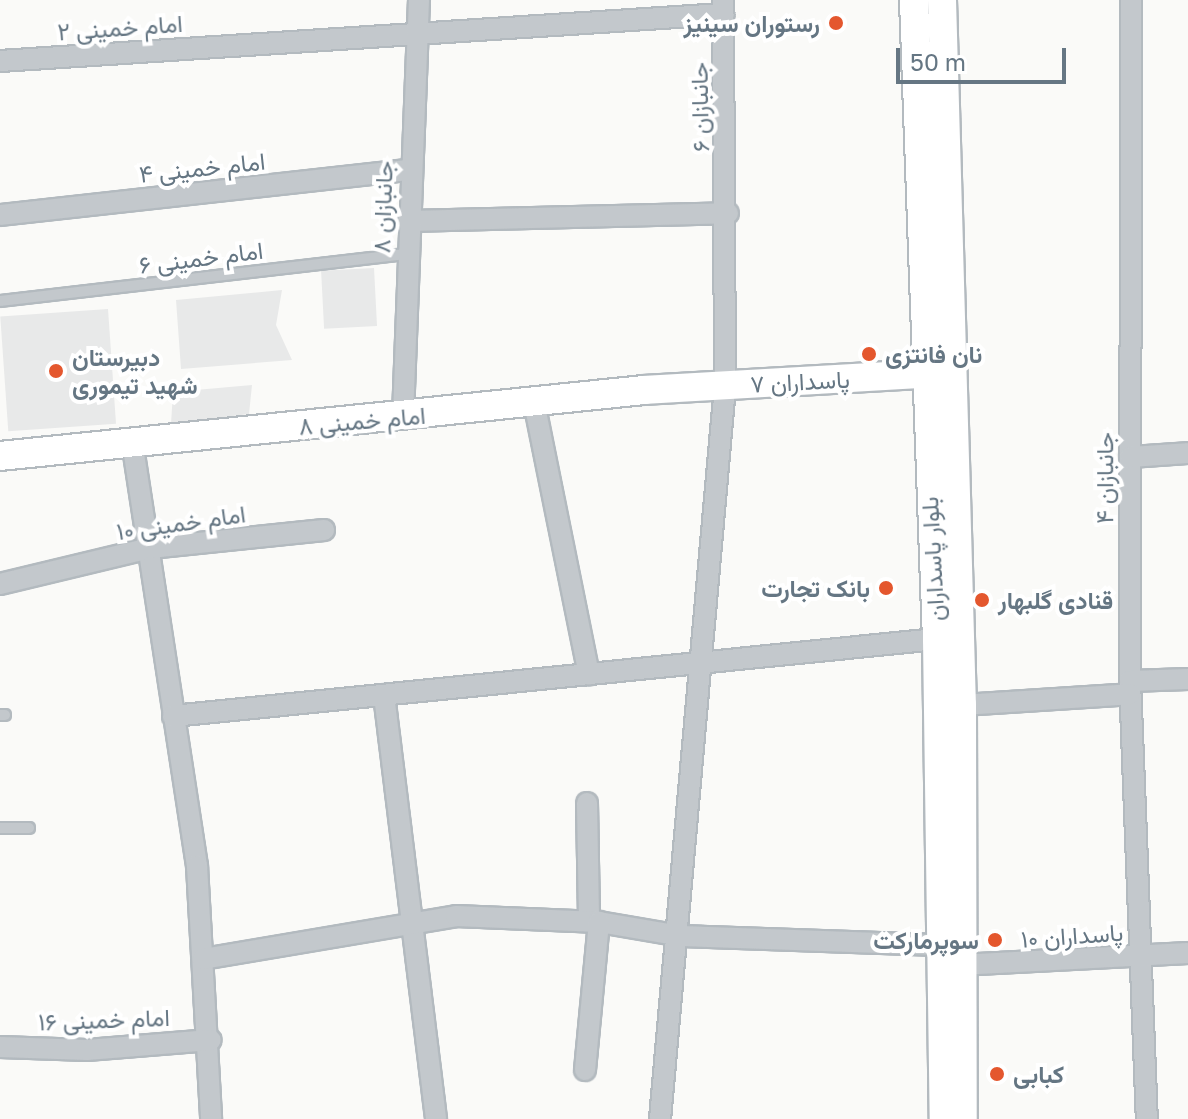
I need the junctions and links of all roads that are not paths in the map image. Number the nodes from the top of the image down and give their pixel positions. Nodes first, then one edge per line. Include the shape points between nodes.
1 (419, 0) edge
2 (914, 0) edge
3 (942, 0) edge
4 (1131, 0) edge
5 (723, 7) edge
6 (416, 33) junction
7 (0, 61) edge
8 (409, 170) junction
9 (728, 213) junction
10 (0, 215) edge
11 (408, 221) junction
12 (407, 254) junction
13 (921, 294) junction
14 (950, 295) junction
15 (0, 301) edge
16 (923, 374) junction
17 (725, 386) junction
18 (534, 402) junction
19 (403, 416) junction
20 (132, 441) junction
21 (1188, 453) edge
22 (0, 456) edge
23 (1130, 457) junction
24 (324, 530) dead end
25 (150, 548) junction
26 (0, 584) edge
27 (937, 639) junction
28 (703, 663) junction
29 (589, 674) junction
30 (1188, 679) edge
31 (1130, 687) junction
32 (384, 695) junction
33 (962, 705) junction
34 (173, 716) junction
35 (587, 803) dead end
36 (0, 828) edge
37 (29, 828) dead end
38 (407, 920) junction
39 (594, 921) junction
40 (681, 936) junction
41 (938, 945) junction
42 (1188, 953) edge
43 (1146, 956) junction
44 (203, 959) junction
45 (959, 965) junction
46 (211, 1040) junction
47 (0, 1047) edge
48 (585, 1070) dead end
49 (211, 1119) edge
50 (436, 1119) edge
51 (660, 1119) edge
52 (944, 1119) edge
53 (963, 1119) edge
54 (1147, 1119) edge

1 - 6 street, جانبازان ۸
2 - 13 main road, بلوار پاسداران
3 - 14 main road, بلوار پاسداران
4 - 23 street, جانبازان ۴
5 - 6 street, امام خمینی ۲
5 - 9 street, جانبازان ۶
6 - 7 street, امام خمینی ۲
6 - 8 street, جانبازان ۸
8 - 10 street, امام خمینی ۴
8 - 11 street, جانبازان ۸
9 - 11 street
9 - 17 street, جانبازان ۶
11 - 12 street, جانبازان ۸
12 - 15 lane, امام خمینی ۶
12 - 19 street, جانبازان ۸
13 - 14 main road
13 - 16 main road, بلوار پاسداران
14 - 33 main road, بلوار پاسداران
16 - 17 main road, پاسداران ۷
16 - 27 main road, بلوار پاسداران
17 - 18 main road, امام خمینی ۸
17 - 28 street, جانبازان ۶
18 - 19 main road, امام خمینی ۸
18 - 29 street
19 - 20 main road, امام خمینی ۸
20 - 22 main road, امام خمینی ۸
20 - 25 street
21 - 23 street
23 - 31 street, جانبازان ۴
24 - 25 street, امام خمینی ۱۰
25 - 26 street, امام خمینی ۱۰
25 - 34 street
27 - 28 street
27 - 41 main road, بلوار پاسداران
28 - 29 street
28 - 40 street, جانبازان ۶
29 - 32 street
30 - 31 street
31 - 33 street
31 - 43 street, جانبازان ۴
32 - 34 street
32 - 38 street
33 - 45 main road, بلوار پاسداران
34 - 44 street via 197,866
35 - 39 street
36 - 37 lane
38 - 39 street
38 - 44 street
38 - 50 street
39 - 40 street
39 - 48 street
40 - 41 street
40 - 51 street, جانبازان ۶
41 - 52 main road, بلوار پاسداران
42 - 43 street, پاسداران ۱۰
43 - 45 street, پاسداران ۱۰
43 - 54 street, جانبازان ۴
44 - 46 street
45 - 53 main road, بلوار پاسداران
46 - 47 street, امام خمینی ۱۶ via 87,1050
46 - 49 street

